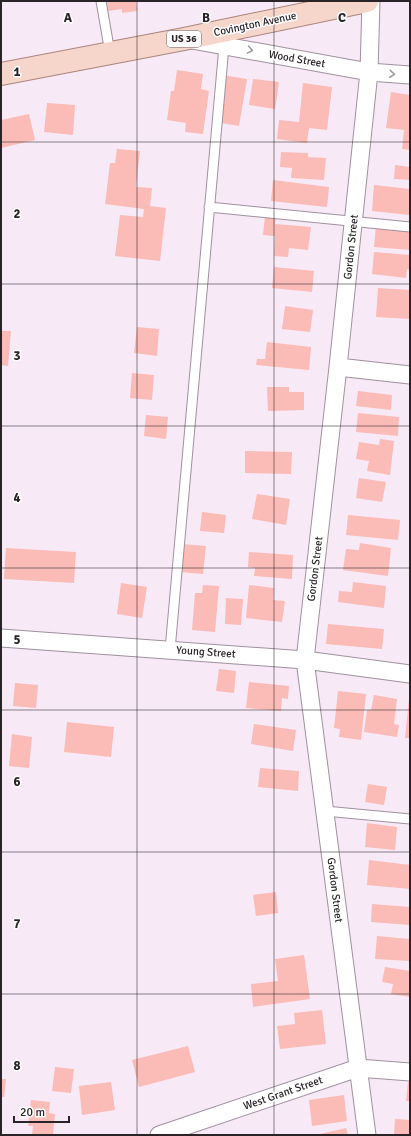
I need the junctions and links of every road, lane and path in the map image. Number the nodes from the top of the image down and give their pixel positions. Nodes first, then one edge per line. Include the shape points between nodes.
1 (101, 1) edge
2 (367, 1) edge
3 (371, 1) edge
4 (184, 39) junction
5 (224, 46) junction
6 (110, 53) junction
7 (369, 72) junction
8 (1, 74) edge
9 (410, 75) edge
10 (209, 207) junction
11 (354, 222) junction
12 (410, 227) edge
13 (338, 367) junction
14 (410, 375) edge
15 (1, 638) edge
16 (170, 650) junction
17 (305, 660) junction
18 (410, 674) edge
19 (324, 811) junction
20 (410, 819) edge
21 (358, 1068) junction
22 (410, 1072) edge
23 (160, 1135) edge
24 (367, 1135) edge

1 - 6 lane
2 - 4 main road, Covington Avenue / US 36
3 - 7 street, Gordon Street
4 - 5 street, Wood Street
4 - 6 main road, Covington Avenue / US 36
5 -> 7 street, Wood Street
5 - 10 lane
6 - 8 main road, Covington Avenue / US 36
7 -> 9 street, Wood Street
7 - 11 street, Gordon Street
10 - 11 lane
10 - 16 lane
11 - 12 lane
11 - 13 street, Gordon Street
13 - 14 street
13 - 17 street, Gordon Street
15 - 16 street, Young Street
16 - 17 street, Young Street
17 - 18 street, Young Street
17 - 19 street, Gordon Street
19 - 20 lane
19 - 21 street, Gordon Street
21 - 22 street, West Grant Street
21 - 23 street, West Grant Street
21 - 24 street, Gordon Street

